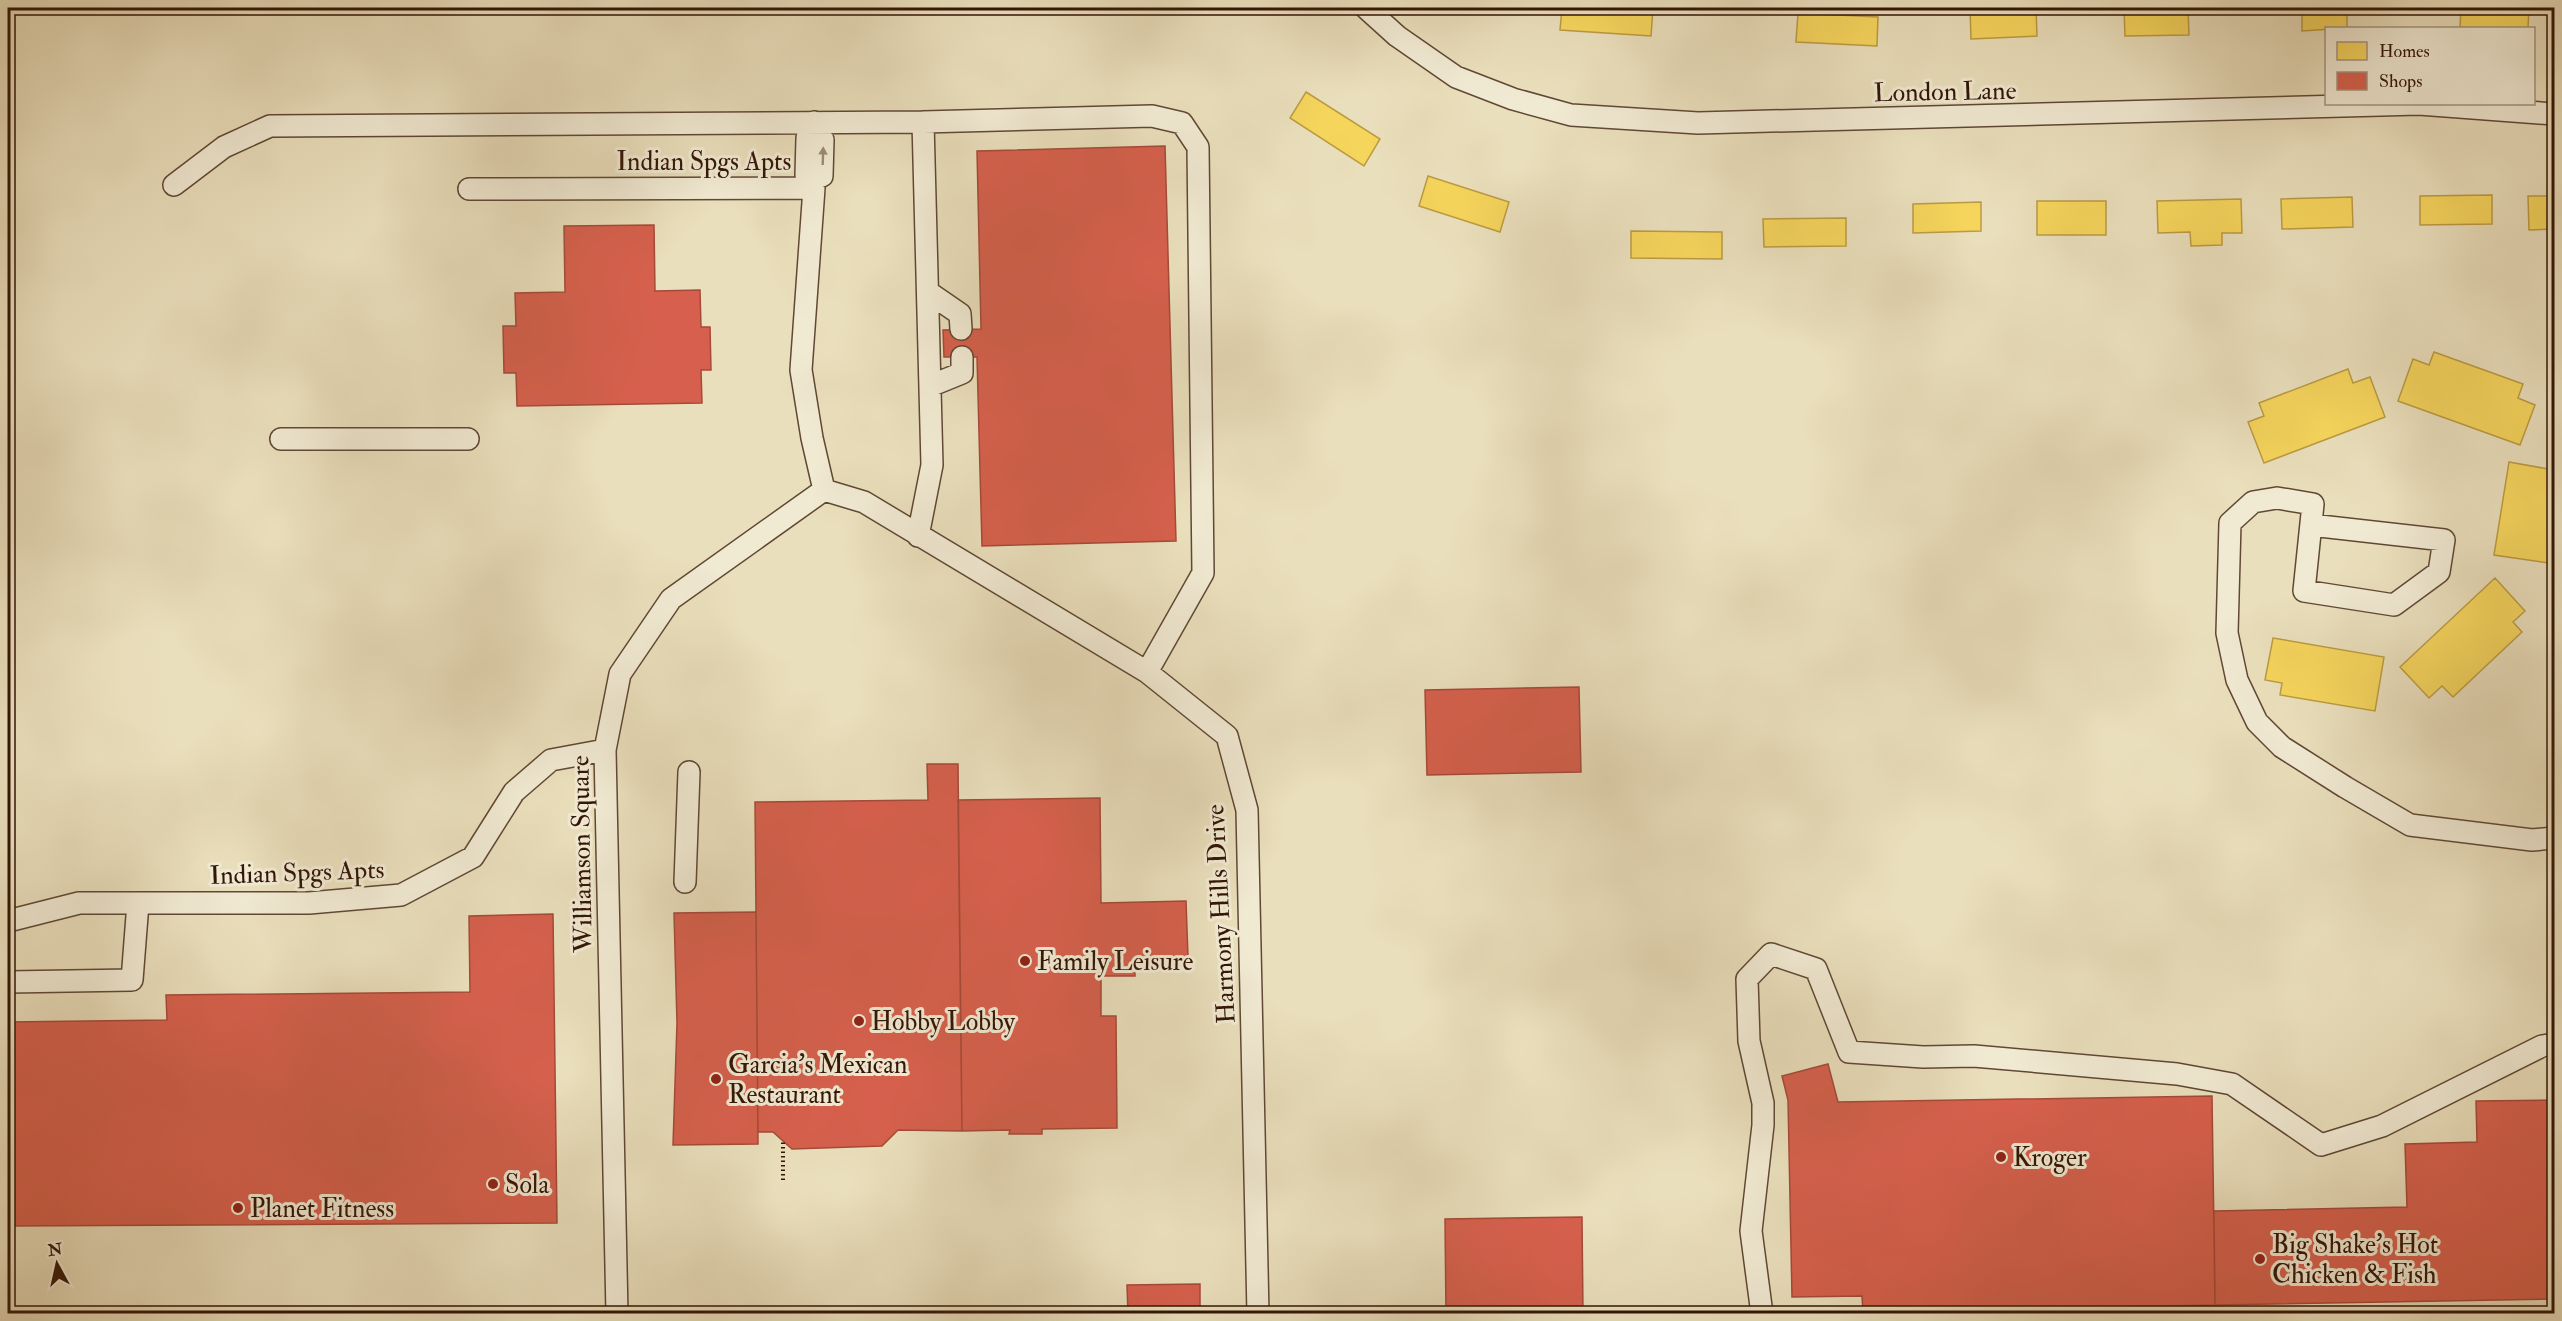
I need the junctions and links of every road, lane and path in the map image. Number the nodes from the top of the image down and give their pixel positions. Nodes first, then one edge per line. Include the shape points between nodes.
1 (1366, 8) edge
2 (2381, 105) edge
3 (2432, 105) edge
4 (2554, 114) edge
5 (923, 122) junction
6 (814, 127) junction
7 (814, 184) junction
8 (174, 185) dead end
9 (469, 189) dead end
10 (928, 292) junction
11 (961, 329) dead end
12 (962, 357) dead end
13 (930, 386) junction
14 (281, 439) dead end
15 (468, 439) dead end
16 (824, 490) junction
17 (2311, 525) junction
18 (918, 536) junction
19 (1147, 672) junction
20 (605, 750) junction
21 (689, 772) dead end
22 (2554, 838) edge
23 (685, 882) dead end
24 (138, 903) junction
25 (8, 921) edge
26 (8, 982) edge
27 (2554, 1044) edge
28 (783, 1141) dead end
29 (783, 1180) dead end
30 (617, 1314) edge
31 (1258, 1314) edge
32 (1762, 1314) edge

1 - 2 street, London Lane via 1396,36 1456,77 1513,99 1571,115 1698,123
3 - 4 street, London Lane
5 - 6 street
5 - 10 street
5 - 19 street via 1152,116 1182,123 1198,147 1203,573
6 - 7 street via 807,138 806,175
6 - 8 street via 270,126 224,147
7 - 9 street, Indian Spgs Apts
7 - 16 street, Indian Spgs Apts via 801,370
10 - 11 street via 960,314
10 - 13 street
12 - 13 street via 962,373
13 - 18 street via 932,465
14 - 15 street
16 - 18 street, Harmony Hills Drive via 864,502
16 - 20 street, Williamson Square via 671,599 620,674
17 - 17 street via 2304,591 2394,605 2439,572 2444,540
17 - 22 street via 2313,504 2277,498 2253,502 2230,523 2227,633 2237,680 2257,722 2282,747 2410,825 2532,840
18 - 19 street, Harmony Hills Drive
19 - 31 street, Harmony Hills Drive via 1227,735 1247,810
20 - 24 street, Indian Spgs Apts via 551,760 514,792 473,857 401,895 309,903
20 - 30 street, Williamson Square
21 - 23 street
24 - 25 street, Indian Spgs Apts via 79,903
24 - 26 street via 132,980
27 - 32 street via 2542,1046 2382,1126 2321,1145 2232,1084 2177,1074 1974,1056 1849,1052 1816,969 1772,954 1747,979 1749,1041 1763,1103 1751,1231
28 - 29 path

